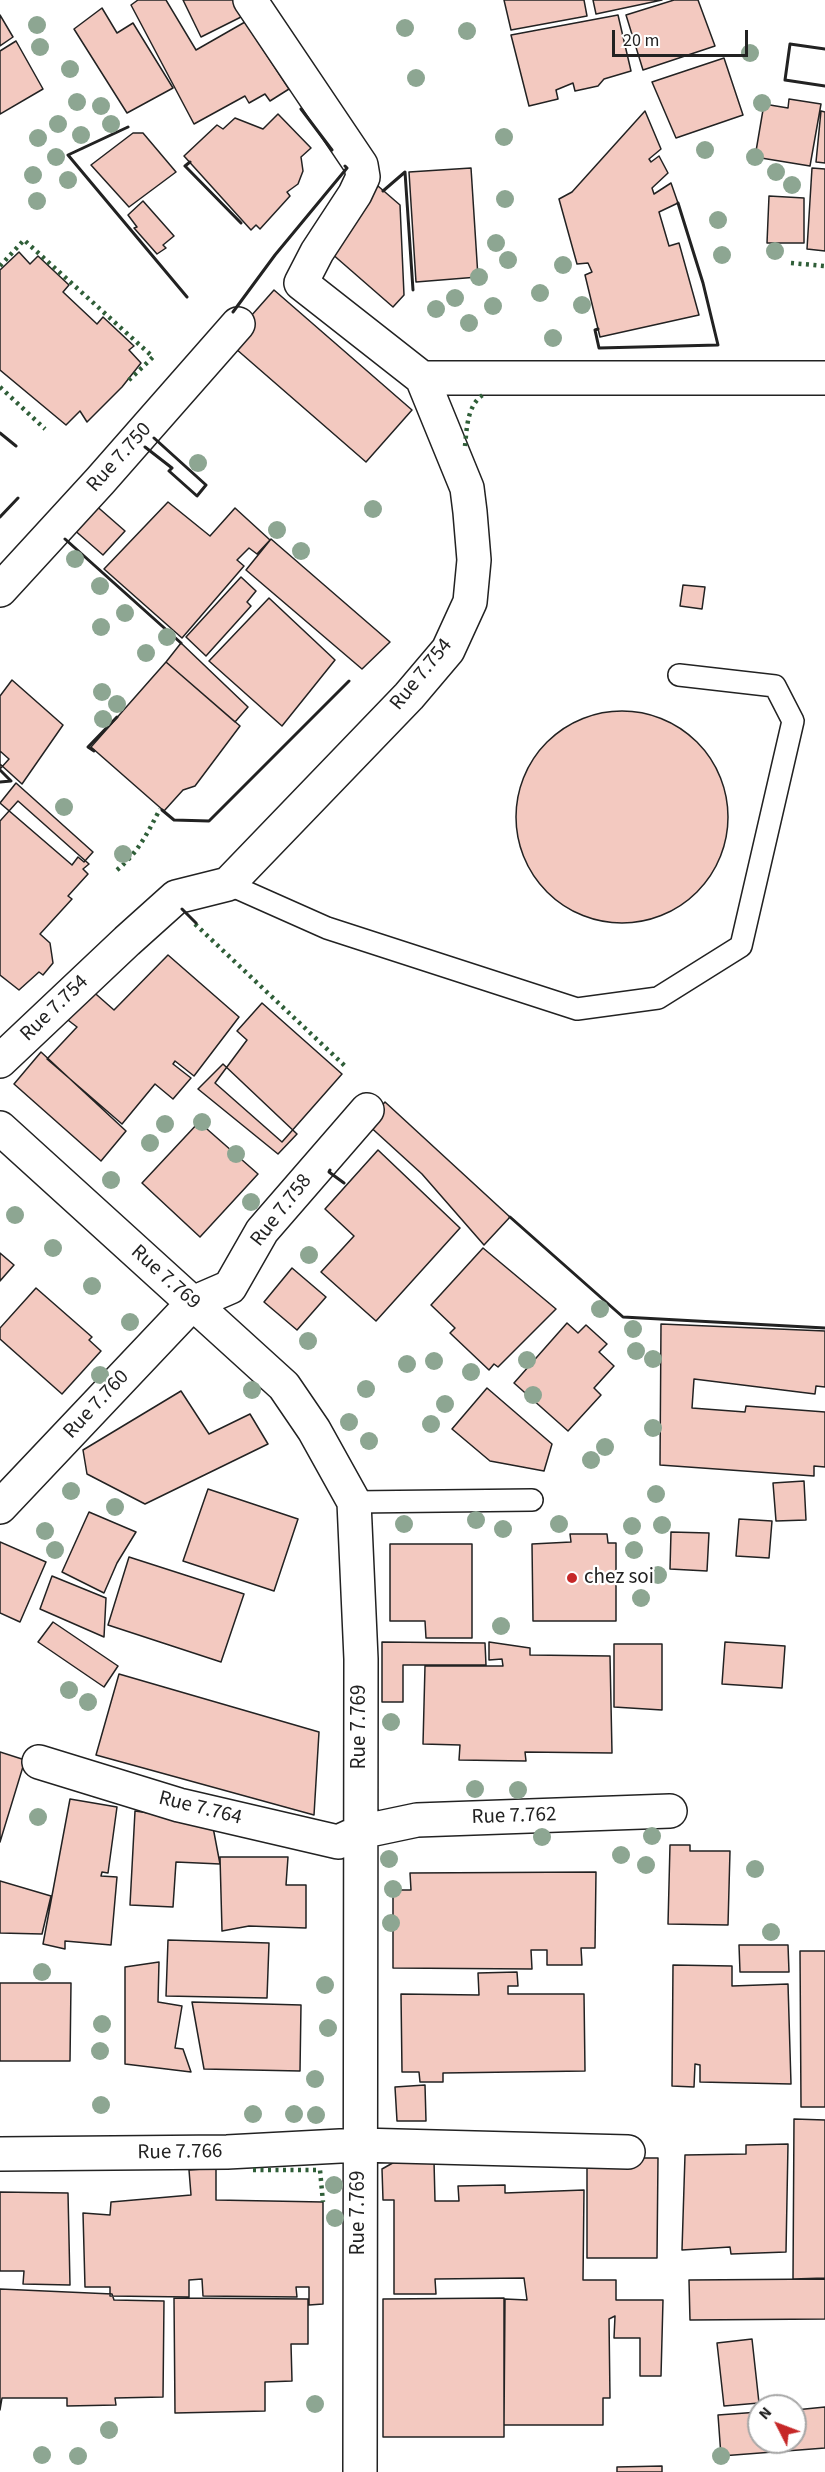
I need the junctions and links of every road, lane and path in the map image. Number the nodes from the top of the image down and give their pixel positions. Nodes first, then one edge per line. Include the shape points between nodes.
1 (250, 0) edge
2 (238, 324) dead end
3 (422, 378) junction
4 (825, 378) edge
5 (0, 590) edge
6 (679, 675) dead end
7 (228, 884) junction
8 (0, 1061) edge
9 (367, 1110) dead end
10 (0, 1128) edge
11 (193, 1303) junction
12 (532, 1500) dead end
13 (354, 1502) junction
14 (0, 1507) edge
15 (39, 1762) dead end
16 (670, 1811) dead end
17 (360, 1832) junction
18 (359, 2145) junction
19 (628, 2151) dead end
20 (0, 2154) edge
21 (360, 2472) edge

1 - 3 street via 361,165 363,177 355,194 301,283
2 - 5 street, Rue 7.750
3 - 4 street
3 - 7 street, Rue 7.754 via 467,488 474,560 470,602 448,650
6 - 7 lane via 775,686 793,721 741,946 658,998 577,1009 327,928
7 - 8 street, Rue 7.754 via 176,897
9 - 11 street, Rue 7.758 via 262,1231 230,1287
10 - 11 street, Rue 7.769
11 - 13 street, Rue 7.769 via 284,1386
11 - 14 street, Rue 7.760
12 - 13 lane
13 - 17 street, Rue 7.769 via 361,1659
15 - 17 street, Rue 7.764 via 178,1805 338,1842
16 - 17 street, Rue 7.762 via 417,1820
17 - 18 street, Rue 7.769
18 - 19 street, Rue 7.766
18 - 20 street, Rue 7.766 via 227,2152
18 - 21 street, Rue 7.769

